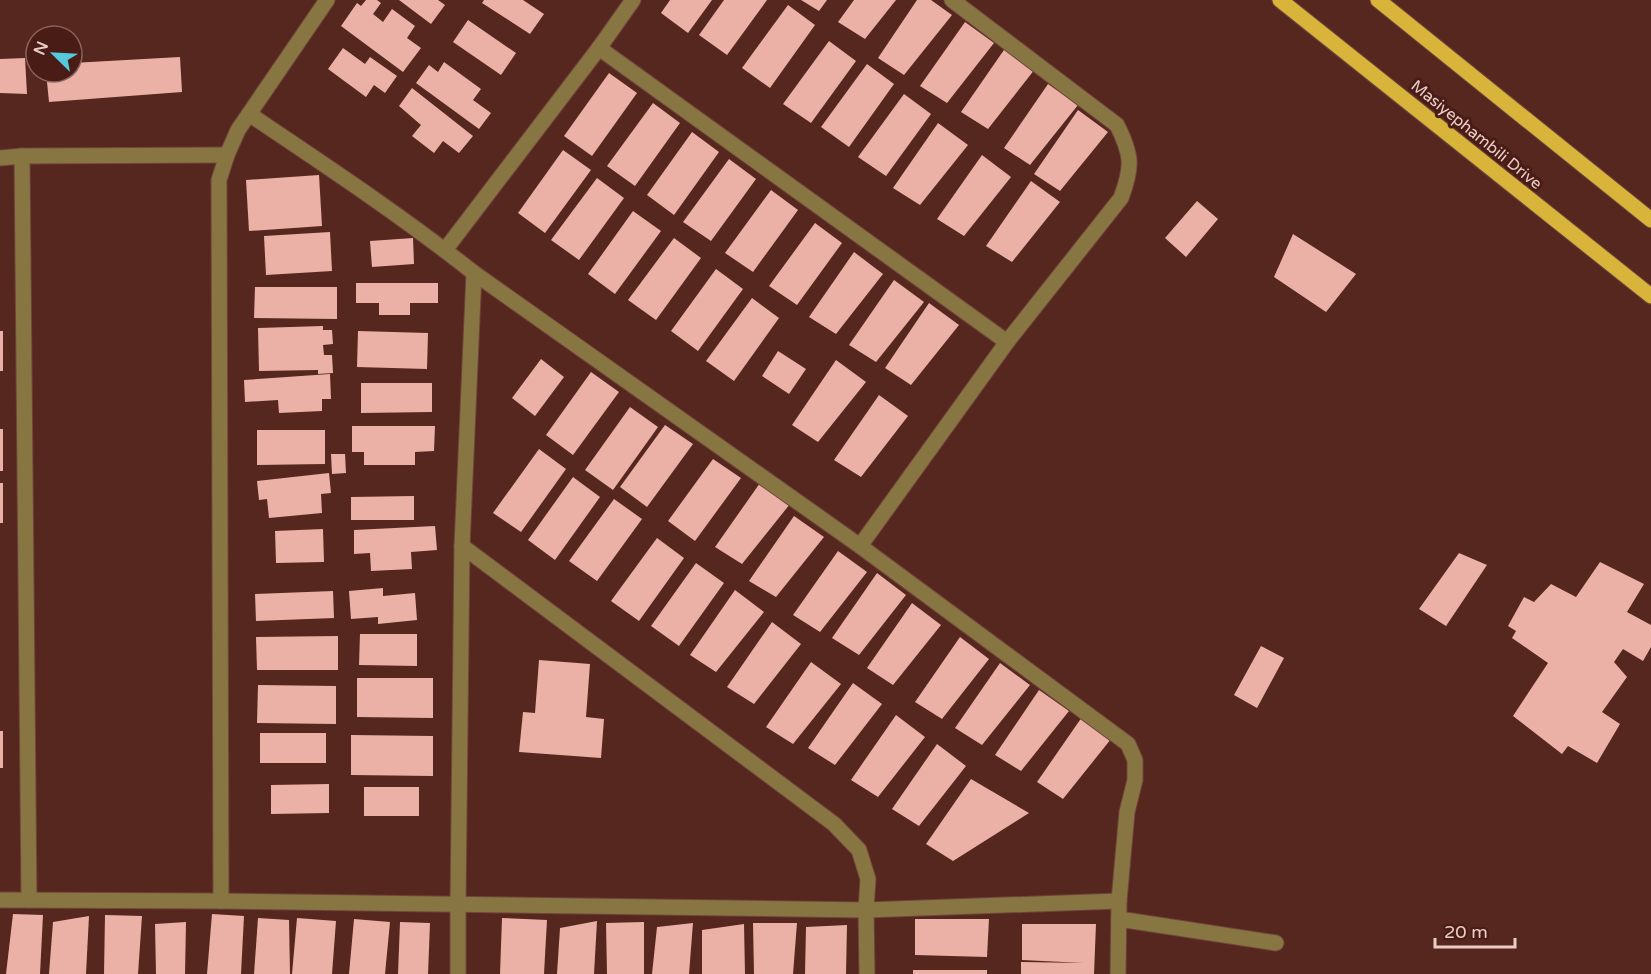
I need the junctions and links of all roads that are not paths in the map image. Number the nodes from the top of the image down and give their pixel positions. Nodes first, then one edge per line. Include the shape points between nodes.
1 (327, 0) edge
2 (633, 0) edge
3 (952, 0) edge
4 (1280, 0) edge
5 (1378, 0) edge
6 (599, 48) junction
7 (249, 114) junction
8 (227, 154) junction
9 (22, 156) junction
10 (0, 158) edge
11 (1651, 220) edge
12 (445, 250) junction
13 (474, 273) junction
14 (1651, 296) edge
15 (1007, 342) junction
16 (462, 546) junction
17 (860, 546) junction
18 (0, 900) edge
19 (29, 900) junction
20 (221, 901) junction
21 (1119, 901) junction
22 (458, 904) junction
23 (866, 910) junction
24 (1119, 919) junction
25 (1276, 943) dead end
26 (458, 974) edge
27 (867, 974) edge
28 (1118, 974) edge

1 - 7 street
2 - 6 street
3 - 15 street via 1117,125 1130,159 1121,198
4 - 14 main road, Masiyephambili Drive
5 - 11 main road
6 - 12 street
6 - 15 street
7 - 8 street
7 - 12 street
8 - 9 street
8 - 20 street via 219,180
9 - 10 street
9 - 19 street
12 - 13 street
13 - 16 street
13 - 17 street
15 - 17 street
16 - 22 street
16 - 23 street via 834,824 859,850 868,879
17 - 21 street via 1128,744 1135,760 1135,780 1127,812
18 - 19 street
19 - 20 street
20 - 22 street
21 - 23 street
21 - 24 street
22 - 23 street
22 - 26 street
23 - 27 street
24 - 25 street
24 - 28 street

